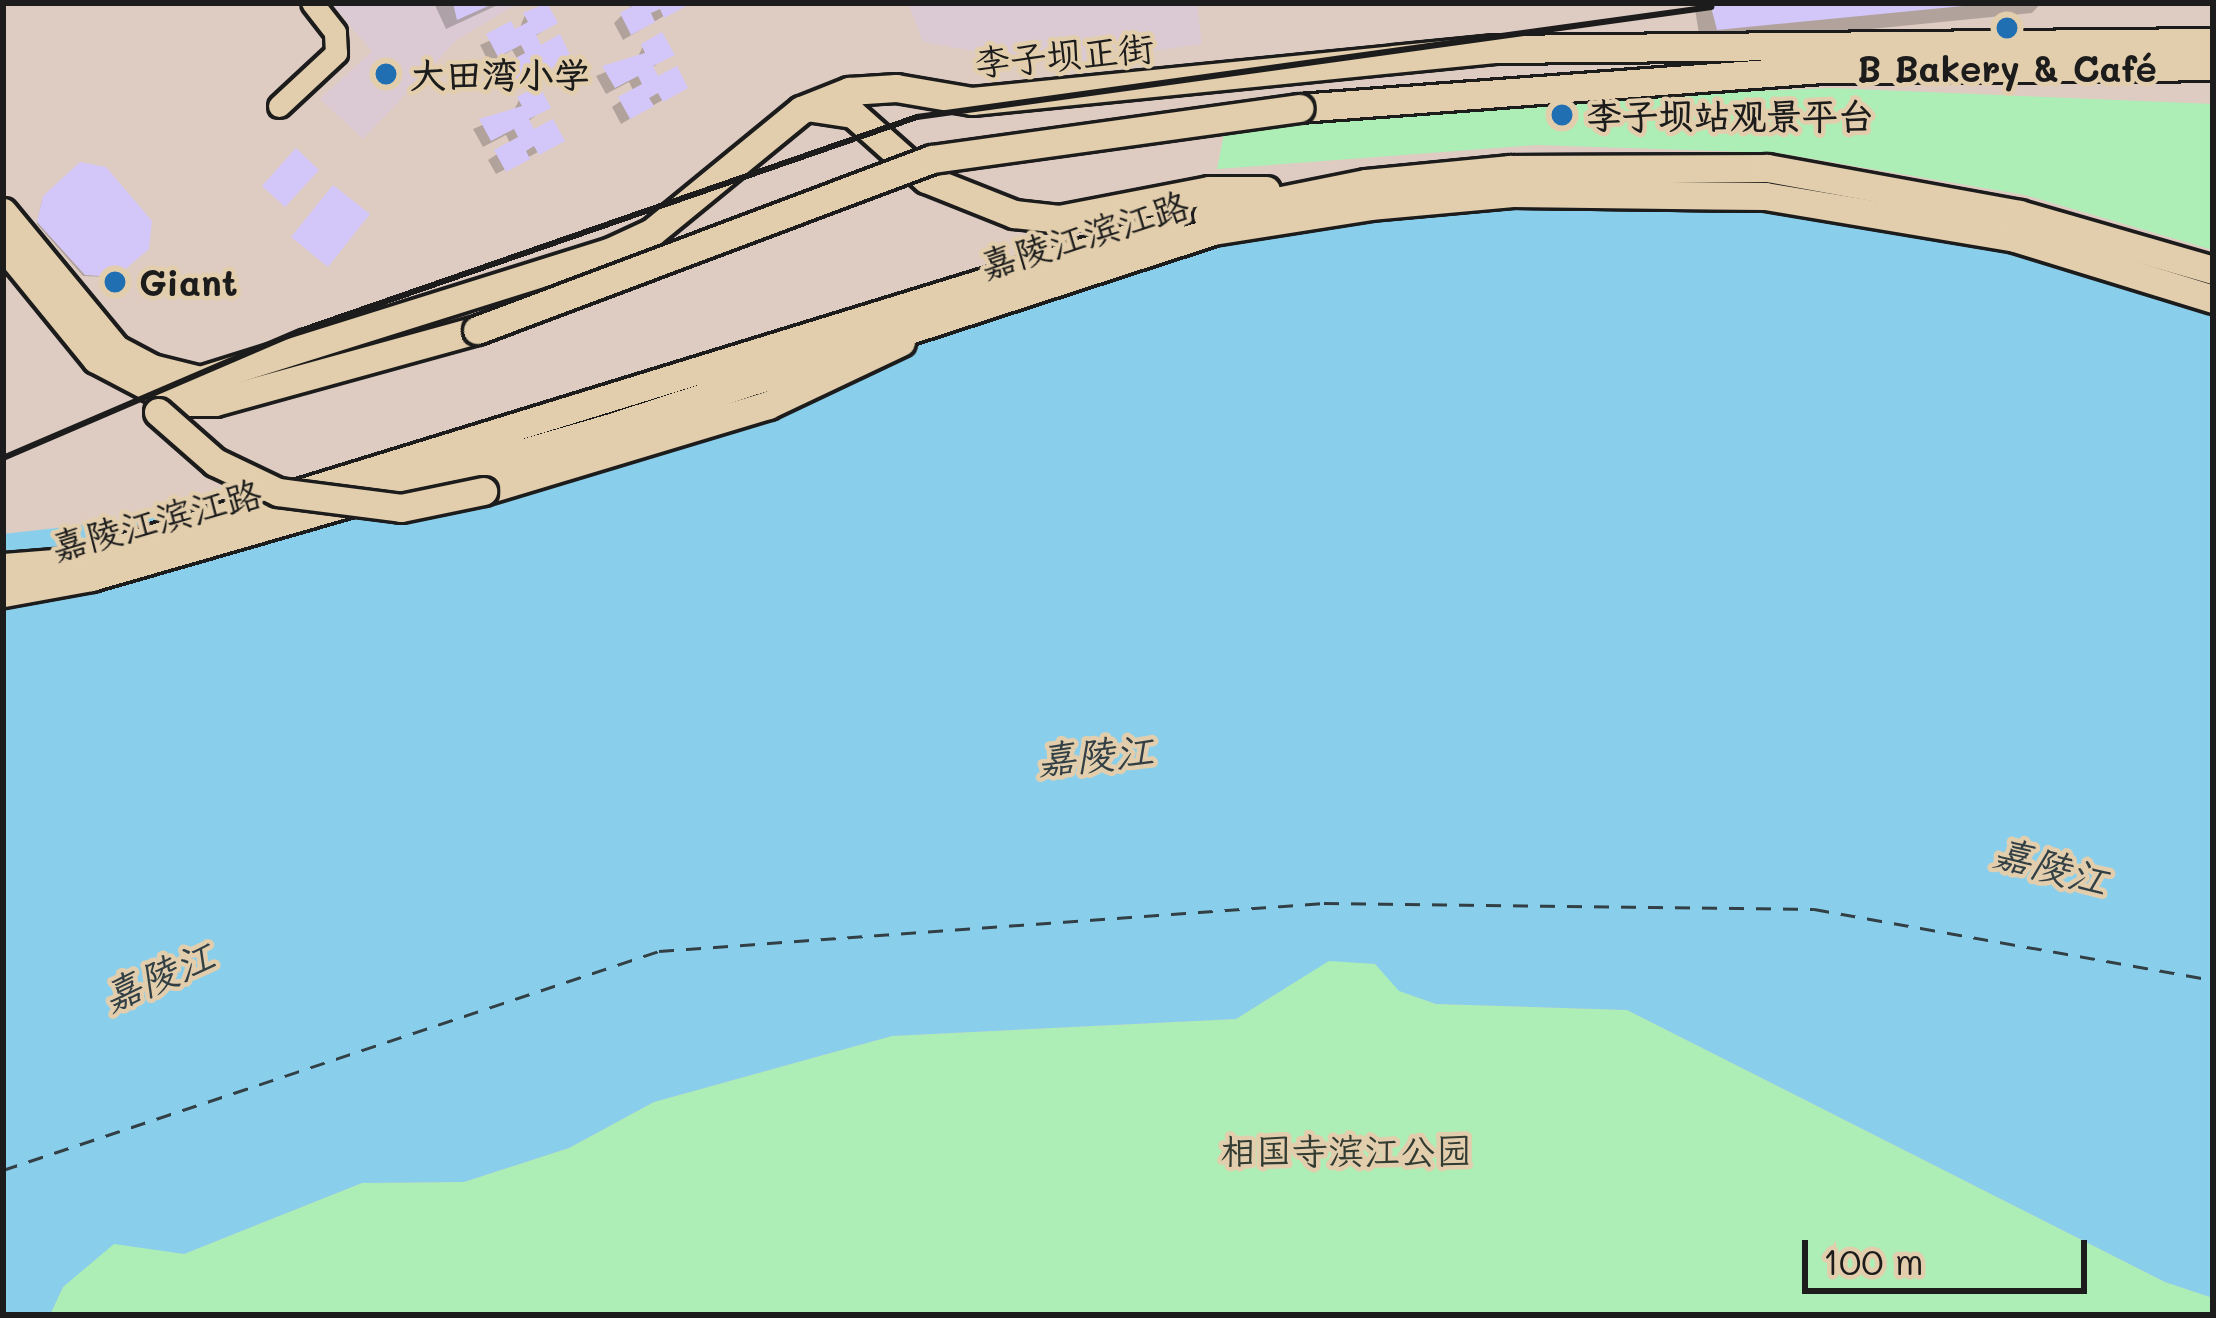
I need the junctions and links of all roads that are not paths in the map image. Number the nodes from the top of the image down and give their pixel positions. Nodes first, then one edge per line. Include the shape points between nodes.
1 (312, 3) edge
2 (2213, 42) edge
3 (2213, 66) edge
4 (279, 106) dead end
5 (801, 110) junction
6 (1366, 183) junction
7 (3, 212) edge
8 (3, 244) edge
9 (32, 264) junction
10 (2213, 269) edge
11 (2213, 298) edge
12 (943, 317) junction
13 (95, 359) junction
14 (3, 567) edge
15 (3, 593) edge

1 - 4 street via 335,32 336,53
2 - 5 main road, 李子坝正街 via 1494,50 972,101 896,88 849,91
3 - 13 main road, 李子坝正街, bridge via 1821,69 1091,131 932,159 477,330 215,401 178,402
5 - 6 main road via 853,114 926,179 1014,214 1059,219 1209,190
5 - 9 main road, 李子坝正街 via 652,232 609,252 200,380 116,349
6 - 10 main road, 嘉陵江滨江路 via 1510,169 1767,168 2019,214
6 - 14 main road, 嘉陵江滨江路, bridge via 1214,213 1015,268 626,397 78,561
7 - 9 main road
8 - 9 main road
9 - 13 main road, 李子坝正街
11 - 12 main road, 嘉陵江滨江路 via 2015,238 1765,196 1512,193 1213,232
12 - 13 main road, bridge via 855,370 768,405 401,508 278,492 214,462
12 - 15 main road, 嘉陵江滨江路, bridge via 611,428 91,578

